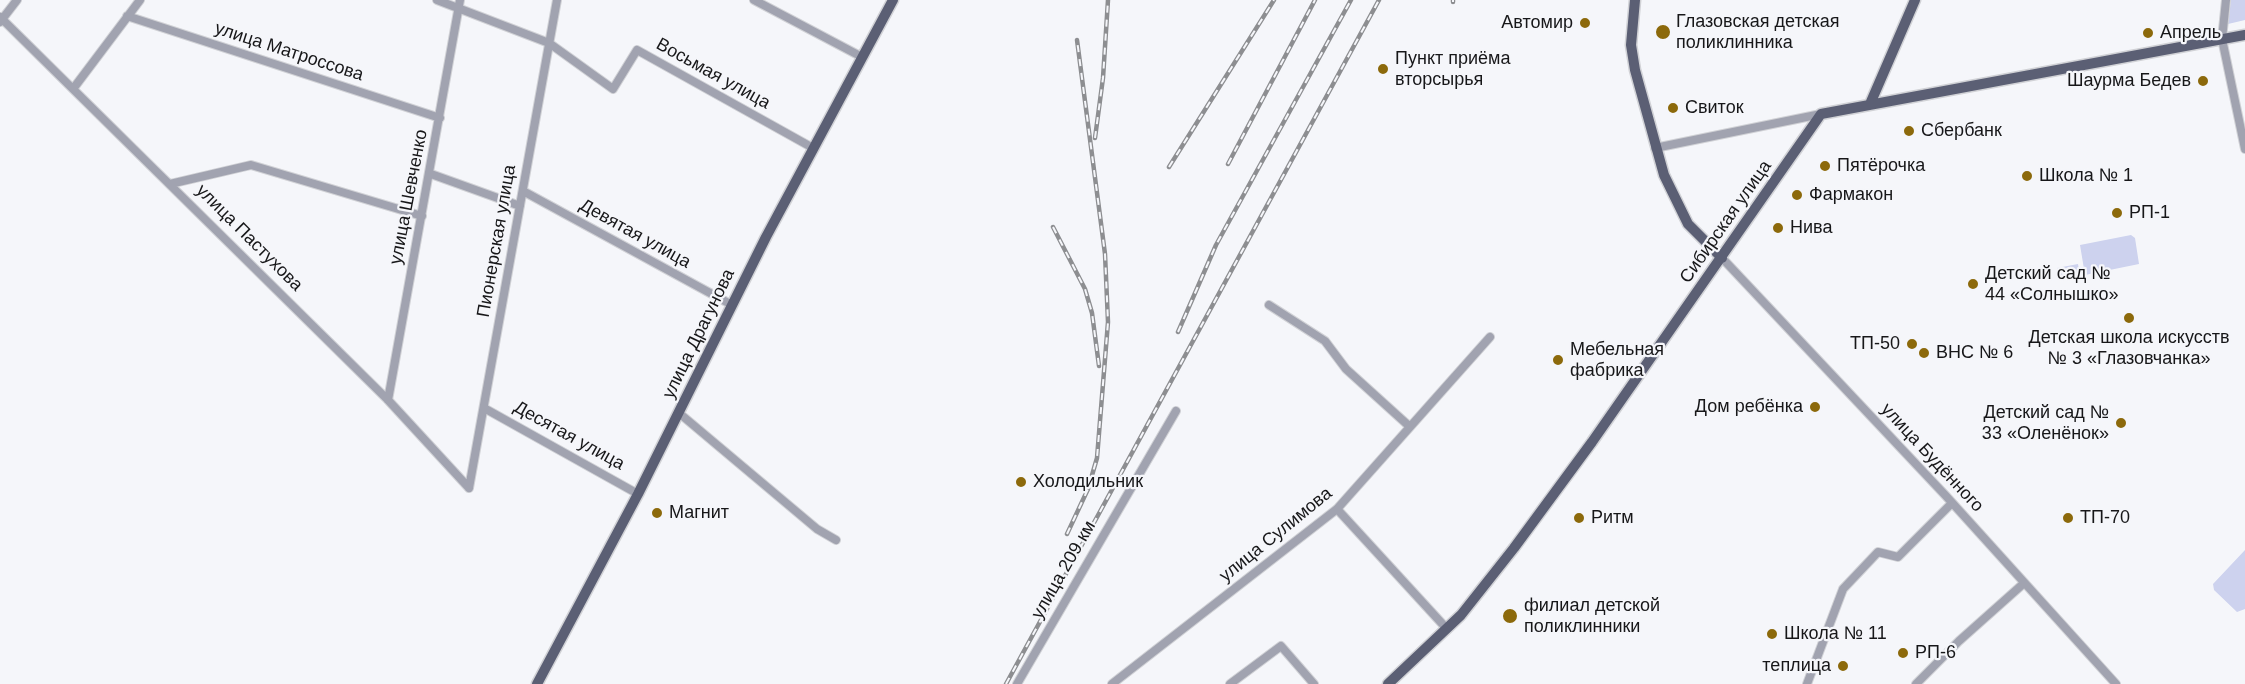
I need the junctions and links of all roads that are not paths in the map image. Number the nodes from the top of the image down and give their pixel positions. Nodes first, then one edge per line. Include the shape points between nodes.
1 (17, 0) edge
2 (140, 0) edge
3 (437, 0) edge
4 (557, 0) edge
5 (754, 0) edge
6 (893, 0) edge
7 (1635, 0) edge
8 (1916, 0) edge
9 (2226, 0) edge
10 (460, 4) edge
11 (127, 16) junction
12 (1, 20) edge
13 (2245, 35) edge
14 (2222, 39) junction
15 (549, 43) junction
16 (862, 57) junction
17 (73, 89) junction
18 (1870, 104) junction
19 (1821, 114) junction
20 (440, 118) junction
21 (813, 148) junction
22 (1655, 148) junction
23 (2245, 149) edge
24 (431, 174) junction
25 (170, 184) junction
26 (523, 191) junction
27 (520, 206) junction
28 (422, 216) junction
29 (1722, 258) junction
30 (1269, 305) dead end
31 (732, 306) junction
32 (1490, 337) dead end
33 (388, 400) junction
34 (483, 408) junction
35 (1176, 411) dead end
36 (680, 412) junction
37 (1409, 426) junction
38 (469, 488) joint
39 (638, 494) junction
40 (1952, 503) junction
41 (1338, 509) junction
42 (836, 540) dead end
43 (2023, 584) junction
44 (1447, 629) junction
45 (537, 684) edge
46 (1017, 684) edge
47 (1112, 684) edge
48 (1230, 684) edge
49 (1314, 684) edge
50 (1388, 684) edge
51 (1807, 684) edge
52 (1916, 684) edge
53 (2116, 684) edge

1 - 12 street
2 - 11 street
3 - 10 street
4 - 15 street, Пионерская улица
5 - 16 street
6 - 16 main road, улица Драгунова
7 - 22 main road via 1631,45
8 - 18 main road
9 - 14 street
10 - 15 street
10 - 20 street, улица Шевченко
11 - 17 street
11 - 20 street, улица Матроссова
12 - 17 street, улица Пастухова
13 - 14 main road
14 - 18 main road
14 - 23 street
15 - 21 street, Восьмая улица via 613,89 637,50
15 - 26 street, Пионерская улица
16 - 21 main road, улица Драгунова
17 - 25 street, улица Пастухова
18 - 19 main road
19 - 22 street
19 - 29 main road, Сибирская улица
20 - 24 street, улица Шевченко
21 - 31 main road, улица Драгунова
22 - 29 main road via 1678,208 1688,224
24 - 27 street
24 - 28 street, улица Шевченко
25 - 28 street via 251,165
25 - 33 street, улица Пастухова
26 - 27 street, Пионерская улица
26 - 31 street, Девятая улица
27 - 34 street, Пионерская улица
28 - 33 street, улица Шевченко
29 - 40 street, улица Будённого
29 - 44 main road, Сибирская улица via 1514,548
30 - 37 street via 1325,341 1346,369
31 - 36 main road, улица Драгунова
32 - 37 street, улица Сулимова
33 - 38 street, улица Пастухова
34 - 38 street, Пионерская улица
34 - 39 street, Десятая улица
35 - 46 street, улица 209 км
36 - 39 main road, улица Драгунова
36 - 42 street via 817,529
37 - 41 street, улица Сулимова
39 - 45 main road, улица Драгунова
40 - 43 street, улица Будённого
40 - 51 street via 1898,557 1878,552 1843,589
41 - 44 street
41 - 47 street, улица Сулимова
43 - 52 street
43 - 53 street, улица Будённого
44 - 50 main road, Сибирская улица
48 - 49 street via 1281,646

